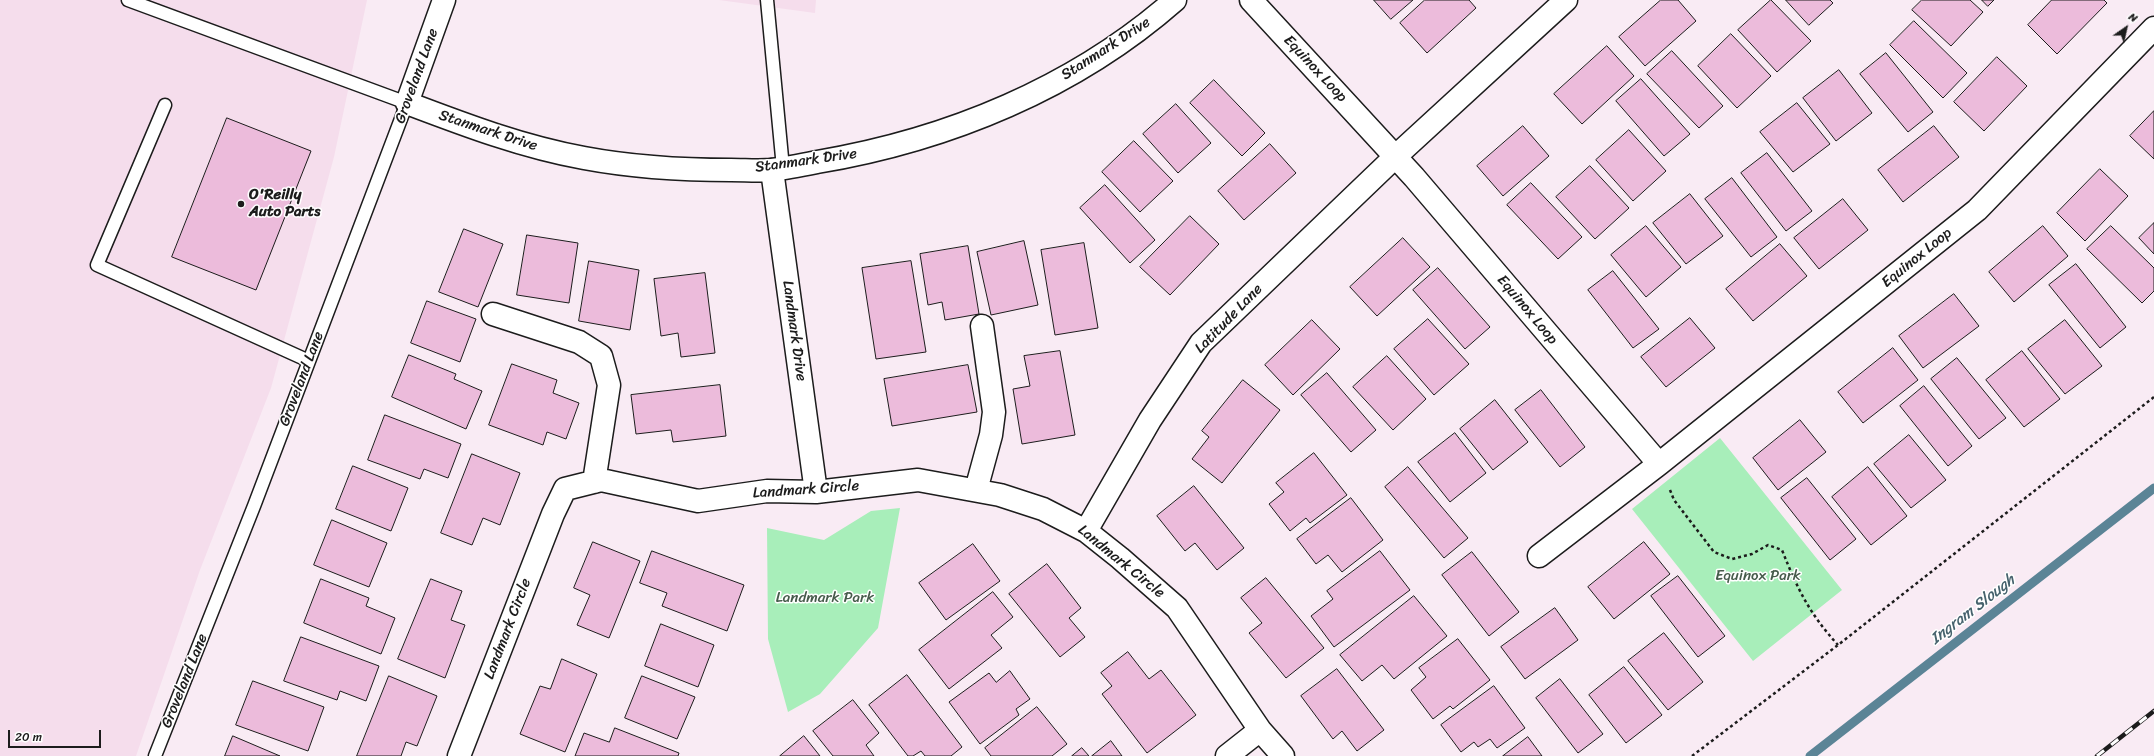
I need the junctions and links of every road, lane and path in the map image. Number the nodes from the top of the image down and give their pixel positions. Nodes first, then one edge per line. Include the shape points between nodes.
1 (128, 0) edge
2 (444, 0) edge
3 (767, 0) edge
4 (1175, 0) edge
5 (1251, 0) edge
6 (1566, 0) edge
7 (2154, 28) edge
8 (407, 103) junction
9 (165, 105) dead end
10 (1396, 156) junction
11 (777, 169) junction
12 (493, 314) dead end
13 (982, 326) dead end
14 (309, 361) junction
15 (2154, 397) edge
16 (1658, 464) junction
17 (594, 482) junction
18 (976, 490) junction
19 (816, 492) junction
20 (1086, 531) junction
21 (1539, 556) dead end
22 (1838, 645) junction
23 (1260, 730) junction
24 (155, 756) edge
25 (459, 756) edge
26 (1227, 756) edge
27 (1283, 756) edge
28 (1692, 756) edge

1 - 8 lane
2 - 8 street, Groveland Lane
3 - 11 lane
4 - 11 street, Stanmark Drive via 1150,22 1093,61 1029,96 975,121 910,142
5 - 10 street, Equinox Loop
6 - 10 street
7 - 16 street, Equinox Loop via 1977,210
8 - 11 street, Stanmark Drive via 478,130 584,158 699,170
8 - 14 lane, Groveland Lane
9 - 14 lane via 98,265
10 - 16 street, Equinox Loop
10 - 20 street, Latitude Lane via 1201,343 1150,420
11 - 19 street, Landmark Drive
12 - 17 street via 579,342 601,356 609,385
13 - 18 street via 994,412 991,435
14 - 24 lane, Groveland Lane
15 - 22 path
16 - 21 street, Equinox Loop
16 - 22 path via 1674,500 1714,552 1732,559 1752,554 1768,545 1782,550 1801,595
17 - 19 street, Landmark Circle via 601,480 698,501 767,491
17 - 25 street, Landmark Circle via 565,489
18 - 19 street, Landmark Circle via 918,480
18 - 20 street, Landmark Circle via 1044,509
20 - 23 street, Landmark Circle via 1176,608
22 - 28 path
23 - 26 street
23 - 27 street, Landmark Circle

